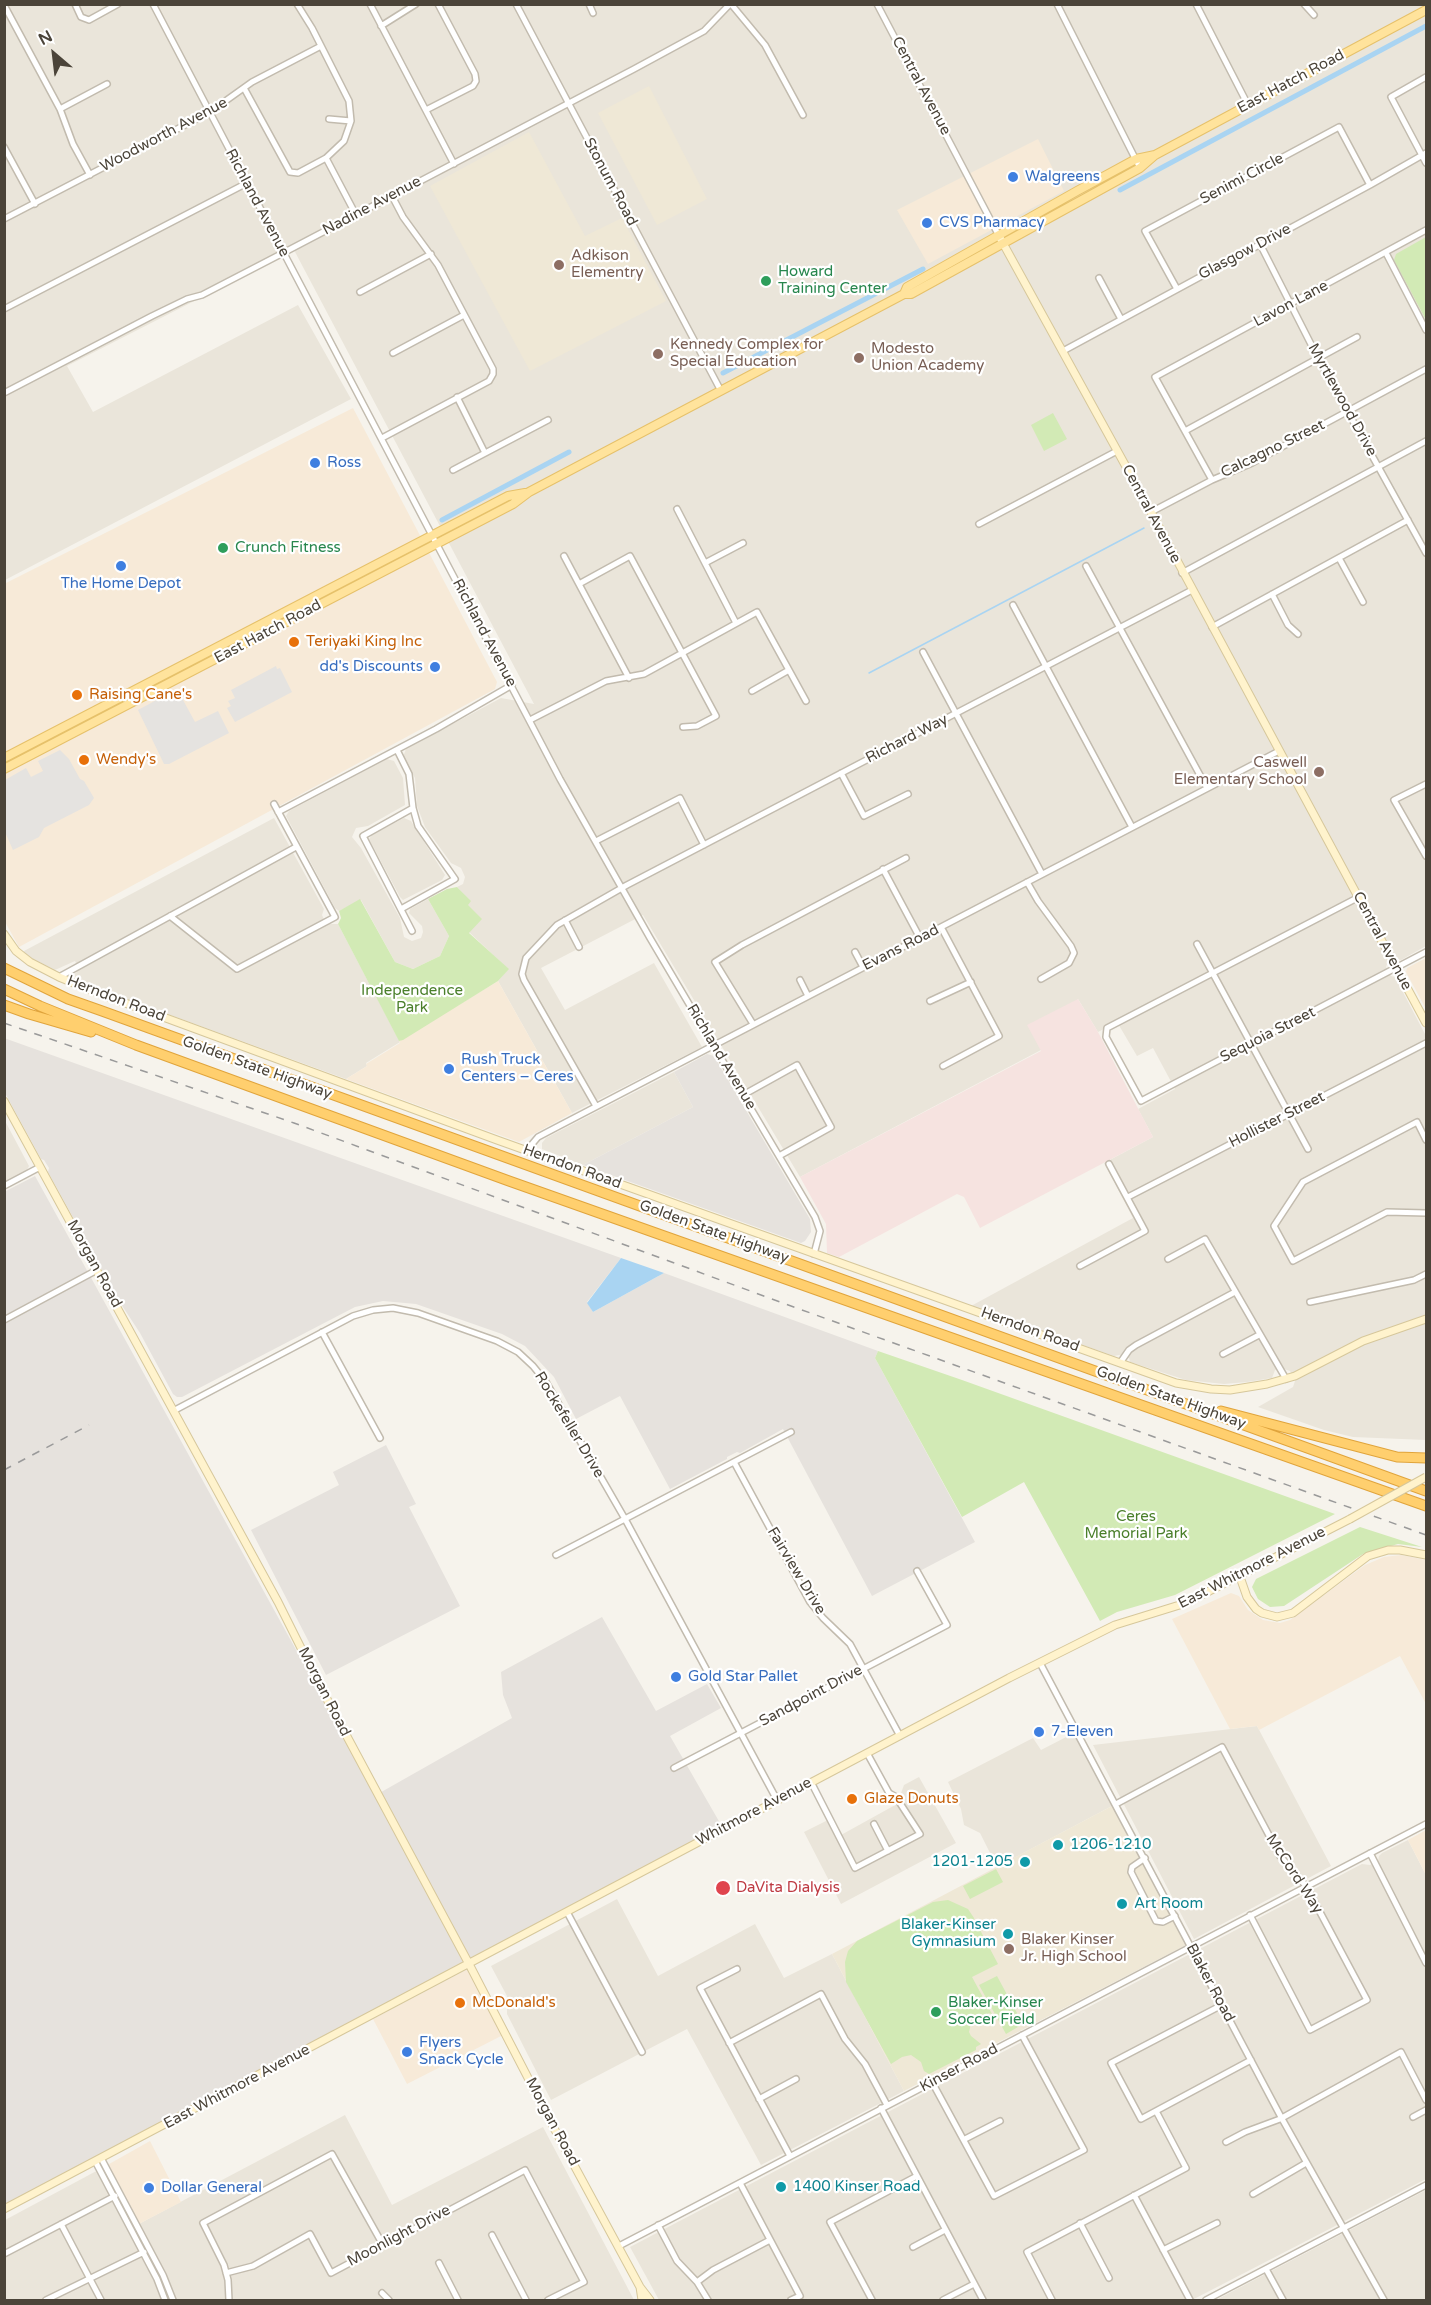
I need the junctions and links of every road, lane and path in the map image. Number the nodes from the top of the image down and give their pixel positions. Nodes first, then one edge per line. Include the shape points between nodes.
1 (75, 4) edge
2 (118, 4) edge
3 (153, 4) edge
4 (297, 4) edge
5 (370, 4) edge
6 (417, 4) edge
7 (438, 4) edge
8 (516, 4) edge
9 (589, 4) edge
10 (731, 4) edge
11 (877, 4) edge
12 (1057, 4) edge
13 (1196, 4) edge
14 (1304, 4) edge
15 (4, 5) edge
16 (1426, 10) edge
17 (593, 13) dead end
18 (11, 15) junction
19 (1314, 15) dead end
20 (4, 19) edge
21 (381, 26) junction
22 (321, 46) junction
23 (1426, 77) edge
24 (107, 84) dead end
25 (244, 88) junction
26 (569, 103) junction
27 (1248, 105) junction
28 (60, 109) junction
29 (426, 110) junction
30 (210, 112) junction
31 (803, 115) dead end
32 (329, 119) dead end
33 (351, 121) junction
34 (4, 147) edge
35 (1424, 154) edge
36 (1155, 155) junction
37 (326, 158) junction
38 (1136, 159) junction
39 (1426, 163) edge
40 (454, 164) junction
41 (1140, 168) junction
42 (90, 175) junction
43 (247, 183) junction
44 (1370, 185) junction
45 (392, 196) junction
46 (35, 204) junction
47 (356, 215) junction
48 (4, 219) edge
49 (1426, 230) edge
50 (1001, 240) junction
51 (1260, 244) junction
52 (1386, 252) junction
53 (283, 253) junction
54 (431, 254) junction
55 (1099, 278) dead end
56 (1177, 289) junction
57 (360, 292) dead end
58 (1290, 304) junction
59 (4, 309) edge
60 (465, 315) junction
61 (1121, 319) junction
62 (1426, 330) edge
63 (1357, 337) dead end
64 (1063, 351) junction
65 (393, 353) dead end
66 (1318, 358) junction
67 (1426, 369) edge
68 (721, 391) junction
69 (4, 393) edge
70 (457, 397) junction
71 (1348, 411) junction
72 (548, 420) dead end
73 (1185, 430) junction
74 (382, 438) junction
75 (1426, 441) edge
76 (1117, 451) junction
77 (485, 453) junction
78 (1378, 466) junction
79 (453, 470) dead end
80 (1212, 480) junction
81 (677, 509) dead end
82 (1151, 512) junction
83 (1408, 520) junction
84 (979, 524) dead end
85 (435, 540) junction
86 (743, 543) dead end
87 (1426, 554) edge
88 (564, 556) dead end
89 (1339, 558) junction
90 (705, 563) junction
91 (1086, 566) dead end
92 (1182, 573) junction
93 (579, 584) junction
94 (1192, 590) junction
95 (1272, 594) junction
96 (1363, 602) dead end
97 (1013, 605) dead end
98 (736, 623) junction
99 (1119, 627) junction
100 (1212, 627) junction
101 (1298, 634) dead end
102 (923, 652) dead end
103 (682, 653) junction
104 (1046, 666) junction
105 (789, 670) junction
106 (629, 678) junction
107 (512, 686) junction
108 (752, 691) dead end
109 (806, 701) dead end
110 (957, 713) junction
111 (530, 720) junction
112 (683, 727) dead end
113 (397, 750) junction
114 (1279, 751) junction
115 (4, 758) edge
116 (4, 769) edge
117 (841, 773) junction
118 (1426, 784) edge
119 (1207, 788) junction
120 (908, 794) dead end
121 (274, 804) dead end
122 (413, 808) junction
123 (278, 812) junction
124 (1132, 826) junction
125 (596, 841) junction
126 (704, 845) junction
127 (296, 847) junction
128 (1426, 856) edge
129 (906, 858) dead end
130 (884, 869) junction
131 (1042, 874) junction
132 (1027, 882) junction
133 (622, 889) junction
134 (1359, 897) junction
135 (401, 909) junction
136 (170, 916) junction
137 (565, 920) junction
138 (941, 927) junction
139 (412, 931) dead end
140 (4, 934) edge
141 (920, 938) junction
142 (1197, 944) dead end
143 (579, 947) dead end
144 (855, 952) dead end
145 (1426, 952) edge
146 (4, 962) edge
147 (863, 967) junction
148 (4, 968) edge
149 (1396, 968) junction
150 (1213, 973) junction
151 (59, 977) junction
152 (1041, 979) dead end
153 (800, 980) dead end
154 (971, 982) junction
155 (37, 984) junction
156 (4, 989) edge
157 (808, 996) junction
158 (930, 1001) dead end
159 (4, 1005) edge
160 (1426, 1023) edge
161 (753, 1024) junction
162 (1426, 1043) edge
163 (1251, 1044) junction
164 (136, 1045) junction
165 (714, 1045) junction
166 (943, 1066) dead end
167 (743, 1095) junction
168 (4, 1101) edge
169 (596, 1106) junction
170 (1289, 1114) junction
171 (1426, 1140) edge
172 (1308, 1149) dead end
173 (527, 1150) junction
174 (779, 1156) junction
175 (1109, 1164) dead end
176 (40, 1167) junction
177 (4, 1186) edge
178 (1128, 1197) junction
179 (1426, 1213) edge
180 (814, 1254) junction
181 (1168, 1259) dead end
182 (1080, 1266) dead end
183 (97, 1270) junction
184 (1426, 1274) edge
185 (1235, 1292) junction
186 (1310, 1302) dead end
187 (1426, 1319) edge
188 (4, 1320) edge
189 (322, 1332) junction
190 (1259, 1335) junction
191 (1223, 1354) dead end
192 (1120, 1363) junction
193 (1286, 1379) junction
194 (1172, 1398) junction
195 (174, 1410) junction
196 (791, 1432) dead end
197 (380, 1438) dead end
198 (1426, 1458) edge
199 (734, 1462) junction
200 (1426, 1477) edge
201 (1426, 1491) edge
202 (1426, 1506) edge
203 (625, 1519) junction
204 (1426, 1555) edge
205 (556, 1556) dead end
206 (917, 1571) dead end
207 (1240, 1577) junction
208 (1040, 1663) junction
209 (863, 1669) junction
210 (741, 1733) junction
211 (900, 1736) junction
212 (867, 1753) junction
213 (674, 1768) dead end
214 (812, 1782) junction
215 (777, 1800) junction
216 (1116, 1804) junction
217 (874, 1824) dead end
218 (1426, 1824) edge
219 (888, 1851) junction
220 (1370, 1853) junction
221 (1145, 1858) junction
222 (1306, 1886) junction
223 (567, 1912) junction
224 (1250, 1915) junction
225 (1175, 1916) junction
226 (1191, 1946) junction
227 (1426, 1963) edge
228 (470, 1964) junction
229 (737, 1969) dead end
230 (1222, 2005) junction
231 (1022, 2035) junction
232 (729, 2043) junction
233 (642, 2052) dead end
234 (1251, 2060) junction
235 (796, 2079) dead end
236 (932, 2082) junction
237 (759, 2099) junction
238 (1426, 2100) edge
239 (884, 2107) junction
240 (1426, 2110) edge
241 (1156, 2111) junction
242 (1281, 2117) junction
243 (1413, 2117) dead end
244 (1000, 2121) dead end
245 (964, 2139) junction
246 (1226, 2142) dead end
247 (790, 2156) junction
248 (98, 2160) junction
249 (1306, 2163) junction
250 (917, 2176) junction
251 (740, 2183) junction
252 (1426, 2185) edge
253 (1253, 2194) dead end
254 (116, 2195) junction
255 (1134, 2195) junction
256 (4, 2209) edge
257 (1080, 2223) junction
258 (1217, 2223) dead end
259 (61, 2224) junction
260 (658, 2225) junction
261 (1344, 2228) junction
262 (945, 2230) junction
263 (492, 2235) dead end
264 (770, 2240) junction
265 (383, 2245) junction
266 (619, 2246) junction
267 (913, 2247) dead end
268 (1163, 2250) junction
269 (146, 2251) junction
270 (4, 2254) edge
271 (439, 2263) dead end
272 (1266, 2269) junction
273 (226, 2273) junction
274 (90, 2277) junction
275 (1109, 2278) dead end
276 (697, 2282) junction
277 (974, 2284) junction
278 (640, 2287) junction
279 (382, 2293) dead end
280 (46, 2301) edge
281 (101, 2301) edge
282 (165, 2301) edge
283 (173, 2301) edge
284 (229, 2301) edge
285 (389, 2301) edge
286 (458, 2301) edge
287 (526, 2301) edge
288 (548, 2301) edge
289 (642, 2301) edge
290 (650, 2301) edge
291 (708, 2301) edge
292 (791, 2301) edge
293 (872, 2301) edge
294 (943, 2301) edge
295 (983, 2301) edge
296 (1052, 2301) edge
297 (1190, 2301) edge
298 (1206, 2301) edge
299 (1283, 2301) edge
300 (1384, 2301) edge

1 - 2 street via 86,20
3 - 30 street, Richland Avenue
4 - 22 street
5 - 21 street
6 - 21 street
7 - 29 street via 476,81
8 - 26 street, Stonum Road
9 - 17 street
10 - 26 street, Nadine Avenue via 704,31
10 - 31 street via 765,45
11 - 50 street, Central Avenue
12 - 38 street
13 - 27 street
14 - 19 street
15 - 18 street
16 - 27 main road, East Hatch Road
18 - 20 street
18 - 28 street
21 - 29 street
22 - 25 street, Woodworth Avenue
22 - 33 street via 349,101
23 - 35 street via 1391,96
24 - 28 street
25 - 30 street, Woodworth Avenue
25 - 37 street via 287,170 298,173
26 - 40 street, Nadine Avenue
26 - 68 street, Stonum Road
27 - 36 main road, East Hatch Road
28 - 42 street
29 - 40 street
30 - 42 street, Woodworth Avenue
30 - 43 street, Richland Avenue
32 - 33 street
33 - 37 street via 344,141
34 - 46 street
35 - 39 street
35 - 44 street, Glasgow Drive
36 - 38 main road, East Hatch Road
36 - 41 main road, East Hatch Road
37 - 47 street
38 - 41 street
38 - 50 main road, East Hatch Road
40 - 45 street, Nadine Avenue
41 - 50 main road, East Hatch Road
42 - 46 street, Woodworth Avenue
43 - 53 street, Richland Avenue
43 - 59 street
44 - 51 street, Glasgow Drive
44 - 56 street, Senimi Circle via 1339,127 1145,231
45 - 47 street, Nadine Avenue
45 - 54 street
46 - 48 street, Woodworth Avenue
47 - 53 street, Nadine Avenue
49 - 52 street, Lavon Lane
50 - 64 street, Central Avenue
50 - 68 main road, East Hatch Road via 907,287 904,294
51 - 56 street, Glasgow Drive
51 - 58 street, Myrtlewood Drive
52 - 58 street, Lavon Lane
52 - 62 street
53 - 69 street, Nadine Avenue
53 - 74 street, Richland Avenue
54 - 57 street
54 - 60 street
55 - 61 street
56 - 61 street, Glasgow Drive
58 - 66 street, Myrtlewood Drive
58 - 73 street, Lavon Lane via 1155,377
60 - 65 street
60 - 70 street via 493,374 489,381
61 - 64 street, Glasgow Drive
63 - 66 street
64 - 76 street, Central Avenue
66 - 71 street, Myrtlewood Drive
66 - 73 street
67 - 71 street, Calcagno Street
68 - 85 main road, East Hatch Road via 529,492 508,496
70 - 74 street
70 - 77 street
71 - 78 street, Myrtlewood Drive
71 - 80 street, Calcagno Street via 1252,464
72 - 77 street
73 - 80 street
74 - 85 street, Richland Avenue
75 - 78 street
76 - 82 street, Central Avenue
76 - 84 street
77 - 79 street
78 - 83 street, Myrtlewood Drive
78 - 92 street
80 - 82 street, Calcagno Street
81 - 90 street
82 - 92 street, Central Avenue
83 - 87 street, Myrtlewood Drive
83 - 89 street
85 - 107 street, Richland Avenue
85 - 115 main road, East Hatch Road
85 - 116 main road, East Hatch Road
86 - 90 street
88 - 93 street
89 - 95 street
89 - 96 street
90 - 98 street
91 - 99 street
92 - 94 street, Central Avenue
93 - 103 street via 630,556
93 - 106 street
94 - 99 street, Richard Way
94 - 100 street, Central Avenue
95 - 100 street
95 - 101 street via 1288,625
97 - 104 street
98 - 103 street
98 - 105 street via 757,612
99 - 104 street, Richard Way
99 - 119 street
100 - 114 street, Central Avenue
102 - 110 street
103 - 106 street
103 - 112 street via 716,716 697,726
104 - 110 street, Richard Way
104 - 124 street
105 - 108 street
105 - 109 street
106 - 111 street via 606,681
107 - 111 street, Richland Avenue
107 - 113 street
110 - 117 street, Richard Way
110 - 131 street
111 - 125 street, Richland Avenue
113 - 122 street via 409,774
113 - 123 street
114 - 119 street, Evans Road
114 - 134 street, Central Avenue
117 - 120 street via 864,816
117 - 126 street, Richard Way
118 - 128 street via 1394,800
119 - 124 street, Evans Road
121 - 123 street
122 - 135 street via 363,836
122 - 135 street via 423,835 454,879
123 - 127 street
124 - 131 street, Evans Road
125 - 126 street via 680,798
125 - 133 street, Richland Avenue
126 - 133 street, Richard Way
127 - 136 street
127 - 136 street via 336,916 237,969
129 - 130 street
130 - 141 street
130 - 161 street via 715,962
131 - 132 street, Evans Road
132 - 138 street, Evans Road
132 - 152 street via 1074,953 1069,963
133 - 137 street, Richard Way
133 - 165 street, Richland Avenue
134 - 149 street, Central Avenue
134 - 150 street
135 - 139 street
136 - 151 street
137 - 143 street
137 - 169 street, Richard Way via 529,953 522,974
138 - 141 street, Evans Road
138 - 154 street
140 - 151 street, Herndon Road via 30,962
141 - 147 street, Evans Road
142 - 150 street
144 - 147 street
145 - 149 street, Sequoia Street
146 - 155 highway
147 - 157 street, Evans Road
148 - 155 highway, Golden State Highway
149 - 160 street, Central Avenue
149 - 163 street, Sequoia Street
150 - 163 street
150 - 163 street, Sequoia Street via 1107,1028 1105,1032 1141,1101
151 - 173 street, Herndon Road
153 - 157 street
154 - 158 street
154 - 166 street via 999,1036
155 - 194 highway, Golden State Highway via 102,1011
156 - 164 highway, Golden State Highway
157 - 161 street, Evans Road
159 - 164 highway
161 - 165 street, Evans Road
162 - 170 street, Hollister Street
163 - 170 street
164 - 202 highway, Golden State Highway
165 - 167 street, Richland Avenue
165 - 169 street, Evans Road
167 - 174 street, Richland Avenue
167 - 174 street via 797,1065 831,1127
168 - 176 street, Morgan Road
169 - 173 street, Evans Road via 538,1137
170 - 172 street
170 - 178 street, Hollister Street
171 - 179 street via 1417,1122 1303,1182 1274,1226 1293,1261 1387,1212
173 - 180 street, Herndon Road
174 - 180 street, Richland Avenue via 818,1224 820,1236
175 - 178 street
176 - 177 street
176 - 183 street, Morgan Road
178 - 182 street via 1145,1231
180 - 192 street, Herndon Road
181 - 185 street via 1205,1239
183 - 188 street
183 - 195 street, Morgan Road
184 - 186 street via 1414,1280
185 - 190 street
185 - 192 street via 1136,1345
187 - 193 street, Herndon Road via 1363,1341
189 - 195 street, Rockefeller Drive
189 - 197 street
189 - 203 street, Rockefeller Drive via 363,1312 393,1308 418,1313 506,1345 527,1360 546,1382
190 - 191 street
190 - 193 street
192 - 193 street, Herndon Road via 1176,1383 1211,1389 1252,1388
194 - 198 highway via 1397,1457
194 - 201 highway, Golden State Highway
195 - 228 street, Morgan Road
196 - 199 street
199 - 203 street
199 - 209 street, Fairview Drive via 810,1602 844,1637
200 - 207 street, East Whitmore Avenue, bridge
203 - 205 street
203 - 210 street, Rockefeller Drive
204 - 207 street via 1388,1550 1368,1556 1293,1613 1277,1617 1256,1609
206 - 209 street, Sandpoint Drive via 947,1624
207 - 208 street, East Whitmore Avenue via 1173,1608 1115,1625
208 - 211 street, Whitmore Avenue
208 - 216 street, Blaker Road
209 - 210 street, Sandpoint Drive
209 - 211 street, Fairview Drive
210 - 213 street, Sandpoint Drive
210 - 215 street, Rockefeller Drive
211 - 212 street, Whitmore Avenue
212 - 214 street, Whitmore Avenue
212 - 219 street via 920,1834
214 - 215 street, Whitmore Avenue
214 - 219 street via 855,1868
215 - 223 street, Whitmore Avenue
216 - 221 street, Blaker Road
216 - 222 street, McCord Way via 1222,1747 1280,1856
217 - 219 street
218 - 220 street, Kinser Road
220 - 222 street, Kinser Road
220 - 227 street
221 - 225 street, Blaker Road
221 - 225 street via 1131,1872 1156,1921
222 - 224 street, Kinser Road
222 - 224 street, McCord Way via 1367,2000 1310,2030
223 - 228 street, Whitmore Avenue
223 - 233 street
224 - 226 street, Kinser Road
225 - 226 street, Blaker Road
226 - 230 street, Blaker Road
226 - 231 street, Kinser Road
228 - 248 street, East Whitmore Avenue
228 - 266 street, Morgan Road
229 - 232 street via 700,1988
230 - 234 street, Blaker Road
230 - 241 street via 1111,2063 1141,2118
231 - 236 street, Kinser Road
231 - 245 street via 1084,2150 994,2196
232 - 237 street
232 - 239 street via 821,1994 845,2039 865,2064
234 - 241 street
234 - 242 street, Blaker Road
235 - 237 street
236 - 239 street, Kinser Road
236 - 245 street
237 - 247 street
238 - 242 street via 1401,2052
239 - 247 street, Kinser Road
239 - 250 street
240 - 243 street
241 - 255 street via 1186,2168
242 - 246 street
242 - 249 street, Blaker Road
244 - 245 street
247 - 251 street, Kinser Road
248 - 254 street
248 - 256 street, East Whitmore Avenue
249 - 253 street
249 - 261 street, Blaker Road
250 - 262 street
250 - 293 street via 830,2222
251 - 260 street, Kinser Road
251 - 264 street
252 - 261 street
254 - 259 street
254 - 269 street
255 - 257 street
255 - 268 street
257 - 275 street
257 - 296 street via 1027,2252
258 - 268 street
259 - 270 street
259 - 274 street
260 - 266 street, Kinser Road
260 - 276 street via 677,2261
261 - 272 street
261 - 300 street, Blaker Road
262 - 267 street
262 - 277 street
263 - 287 street
264 - 276 street
264 - 292 street via 800,2296
265 - 273 street, Moonlight Drive via 331,2273 310,2234 253,2266
265 - 273 street via 332,2154 203,2223
265 - 288 street, Moonlight Drive via 525,2170 584,2282
266 - 278 street, Morgan Road
268 - 297 street
269 - 274 street
269 - 282 street
269 - 283 street
271 - 286 street
272 - 298 street
272 - 299 street
273 - 284 street
274 - 280 street
274 - 281 street
276 - 291 street
277 - 294 street
277 - 295 street
278 - 289 street, Morgan Road
278 - 290 street, Morgan Road
279 - 285 street

